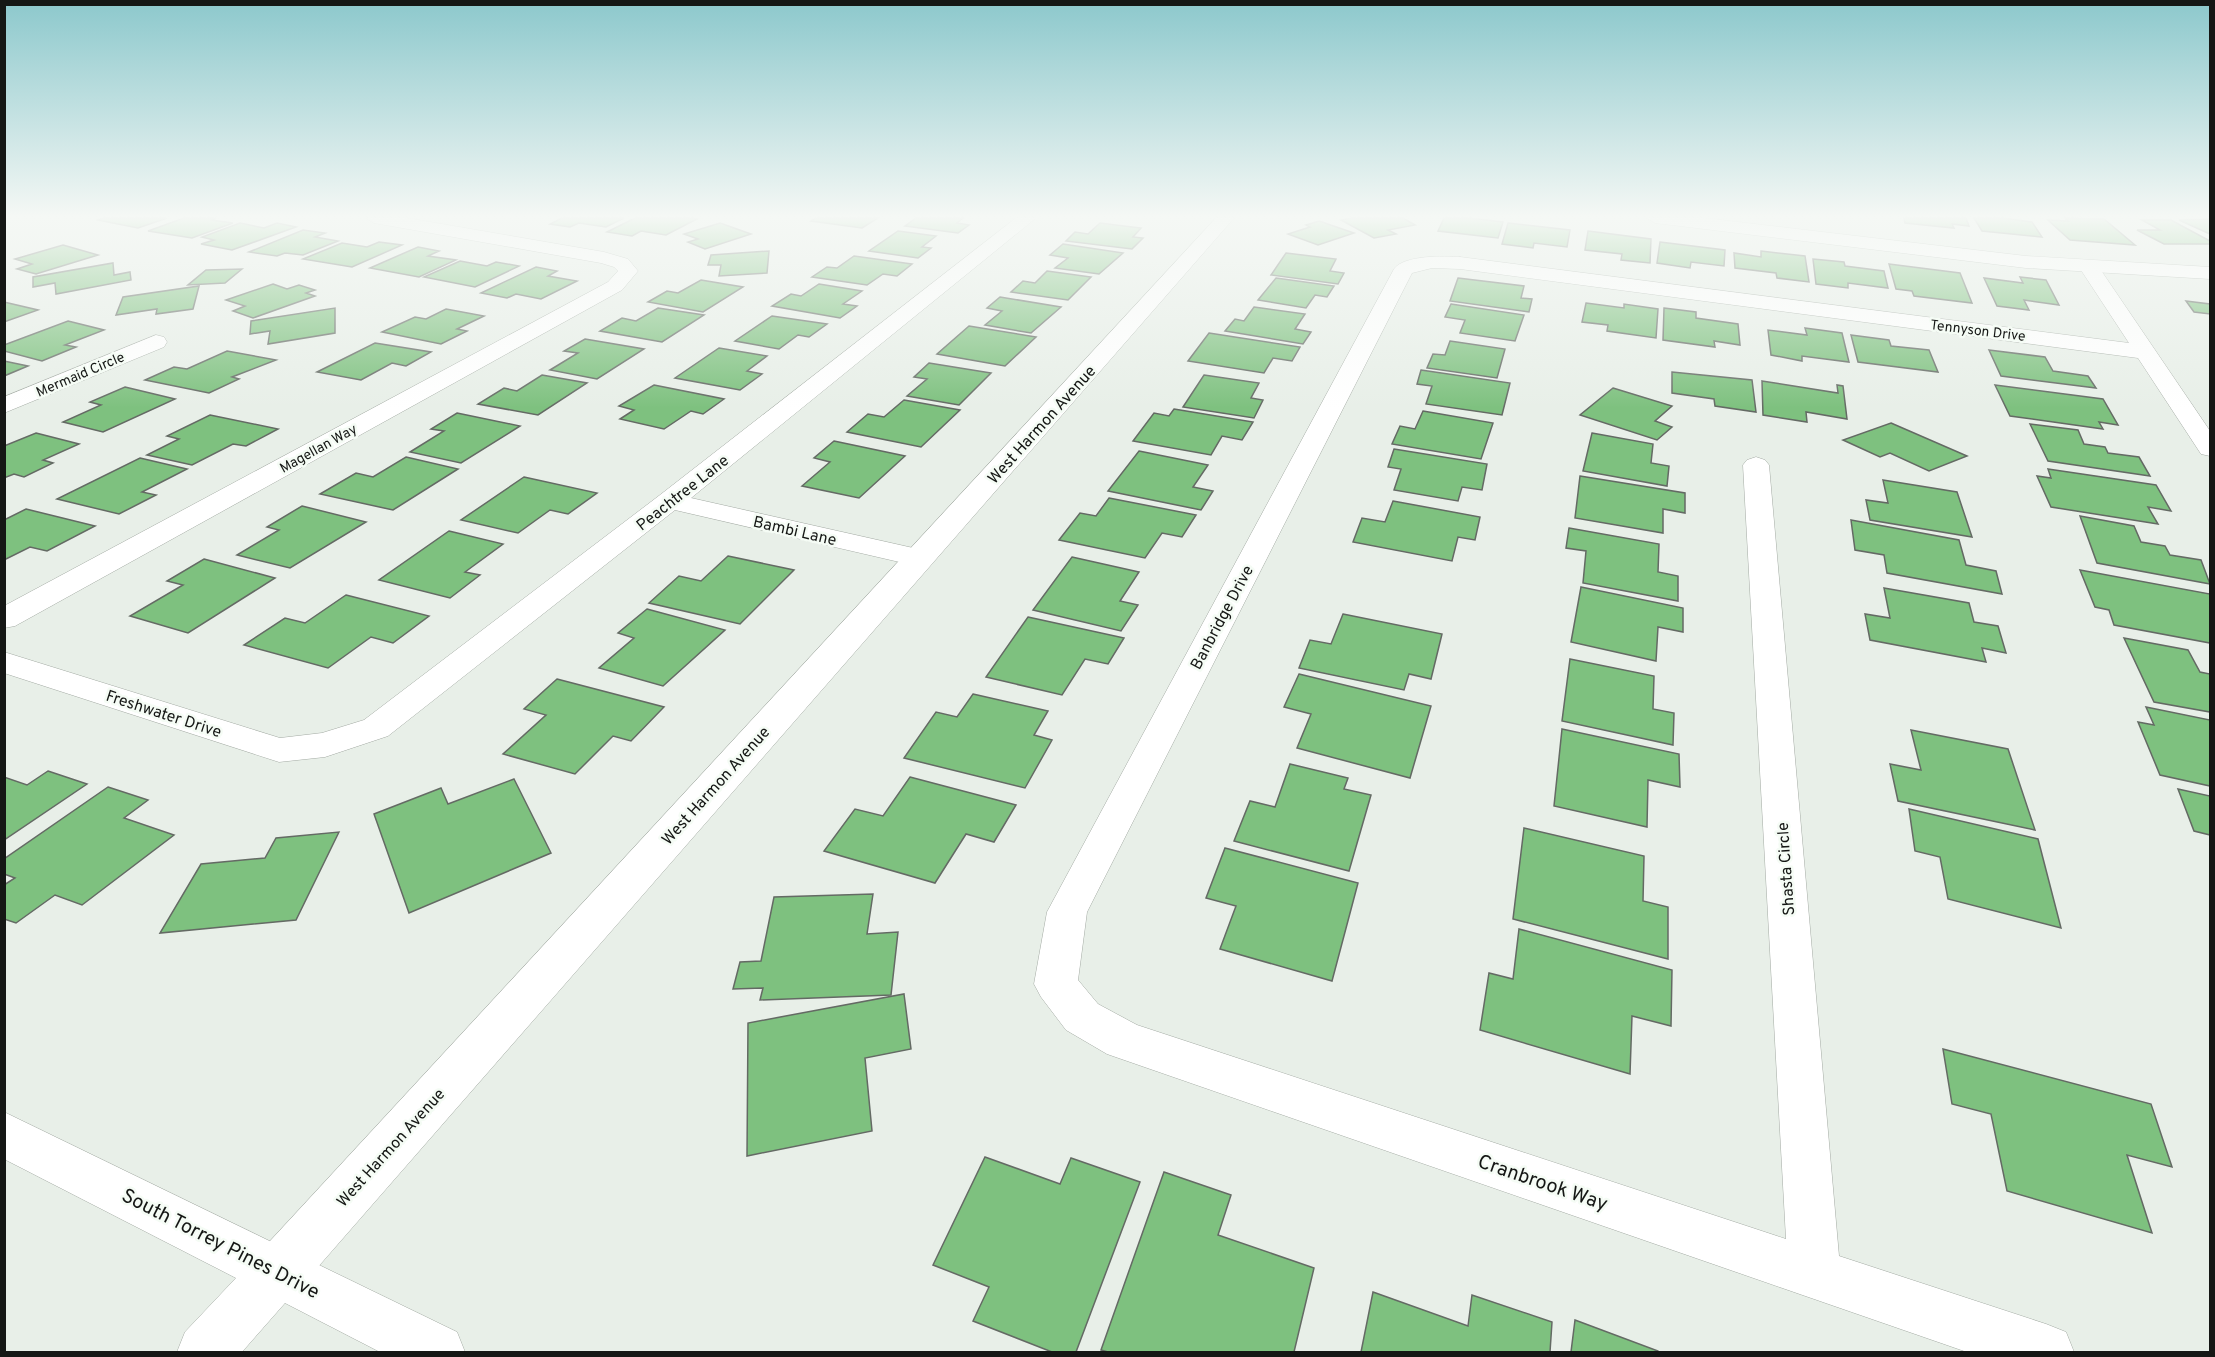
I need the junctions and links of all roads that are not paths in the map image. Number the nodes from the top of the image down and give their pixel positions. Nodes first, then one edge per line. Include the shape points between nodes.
1 (618, 281) edge
2 (949, 281) edge
3 (1170, 281) edge
4 (1398, 281) edge
5 (1601, 281) edge
6 (2099, 281) edge
7 (156, 342) dead end
8 (2146, 352) junction
9 (4, 406) edge
10 (2211, 449) edge
11 (1756, 465) dead end
12 (670, 501) junction
13 (921, 558) junction
14 (4, 619) edge
15 (4, 662) edge
16 (325, 745) joint
17 (1056, 984) joint
18 (4, 1134) edge
19 (278, 1272) junction
20 (1814, 1273) junction
21 (205, 1353) edge
22 (437, 1353) edge
23 (2046, 1353) edge

1 - 14 street, Magellan Way
2 - 12 street, Peachtree Lane
3 - 13 street, West Harmon Avenue
4 - 17 street, Banbridge Drive via 1067,912
5 - 8 street, Tennyson Drive
6 - 8 street
7 - 9 street, Mermaid Circle
8 - 10 street
11 - 20 street, Shasta Circle
12 - 13 street, Bambi Lane
12 - 16 street, Peachtree Lane via 376,728
13 - 19 street, West Harmon Avenue
15 - 16 street, Freshwater Drive via 279,750
17 - 20 street, Cranbrook Way via 1082,1017 1122,1040
18 - 19 street, South Torrey Pines Drive
19 - 21 street, West Harmon Avenue
19 - 22 street, South Torrey Pines Drive
20 - 23 street, Cranbrook Way

